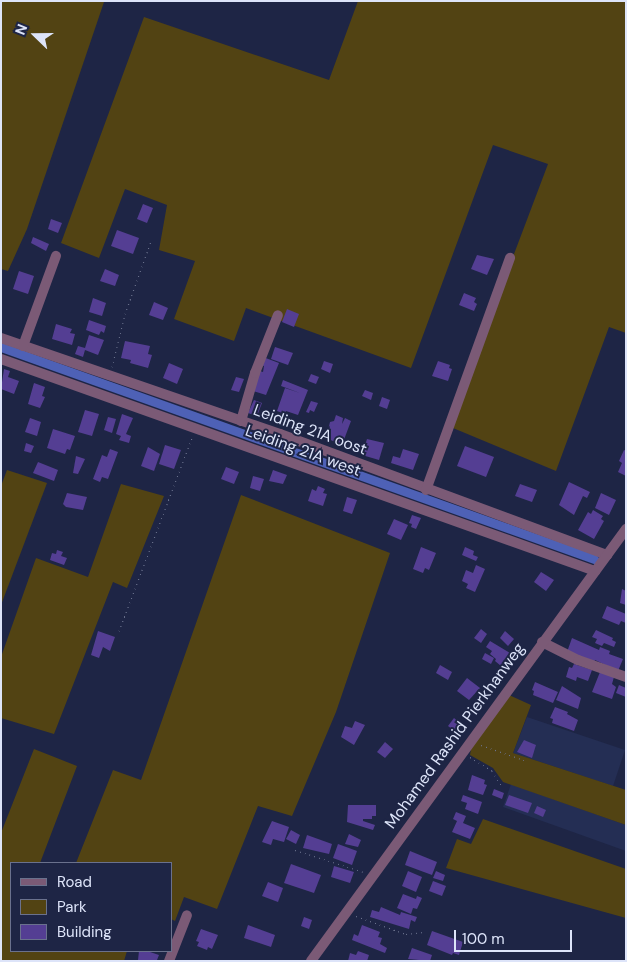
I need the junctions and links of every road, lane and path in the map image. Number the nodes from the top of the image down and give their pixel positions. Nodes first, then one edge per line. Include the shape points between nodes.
1 (151, 241) dead end
2 (56, 256) dead end
3 (510, 258) dead end
4 (278, 315) dead end
5 (1, 338) edge
6 (23, 346) junction
7 (1, 359) edge
8 (112, 377) junction
9 (241, 421) junction
10 (195, 428) junction
11 (426, 490) junction
12 (626, 529) edge
13 (607, 555) junction
14 (595, 571) junction
15 (119, 631) dead end
16 (542, 642) junction
17 (626, 677) edge
18 (470, 742) junction
19 (463, 753) junction
20 (524, 760) dead end
21 (501, 785) dead end
22 (295, 850) dead end
23 (372, 875) junction
24 (347, 911) junction
25 (187, 915) dead end
26 (424, 932) dead end
27 (169, 961) edge
28 (311, 961) edge

1 - 8 path via 125,314 114,353
2 - 6 street
3 - 11 street
4 - 9 street via 255,372
5 - 6 street, Leiding 21A oost
6 - 8 street, Leiding 21A oost
7 - 10 street, Leiding 21A west
8 - 9 street, Leiding 21A oost
9 - 11 street, Leiding 21A oost
10 - 14 street, Leiding 21A west
10 - 15 path
11 - 13 street, Leiding 21A oost
12 - 13 street, Mohamed Rashid Pierkhanweg
13 - 14 street, Mohamed Rashid Pierkhanweg
14 - 16 street, Mohamed Rashid Pierkhanweg
16 - 17 street via 578,660
16 - 18 street, Mohamed Rashid Pierkhanweg
18 - 19 street, Mohamed Rashid Pierkhanweg
18 - 20 path
19 - 21 path via 492,771
19 - 23 street, Mohamed Rashid Pierkhanweg
22 - 23 path
23 - 24 street, Mohamed Rashid Pierkhanweg
24 - 26 path via 406,934
24 - 28 street, Mohamed Rashid Pierkhanweg
25 - 27 street

